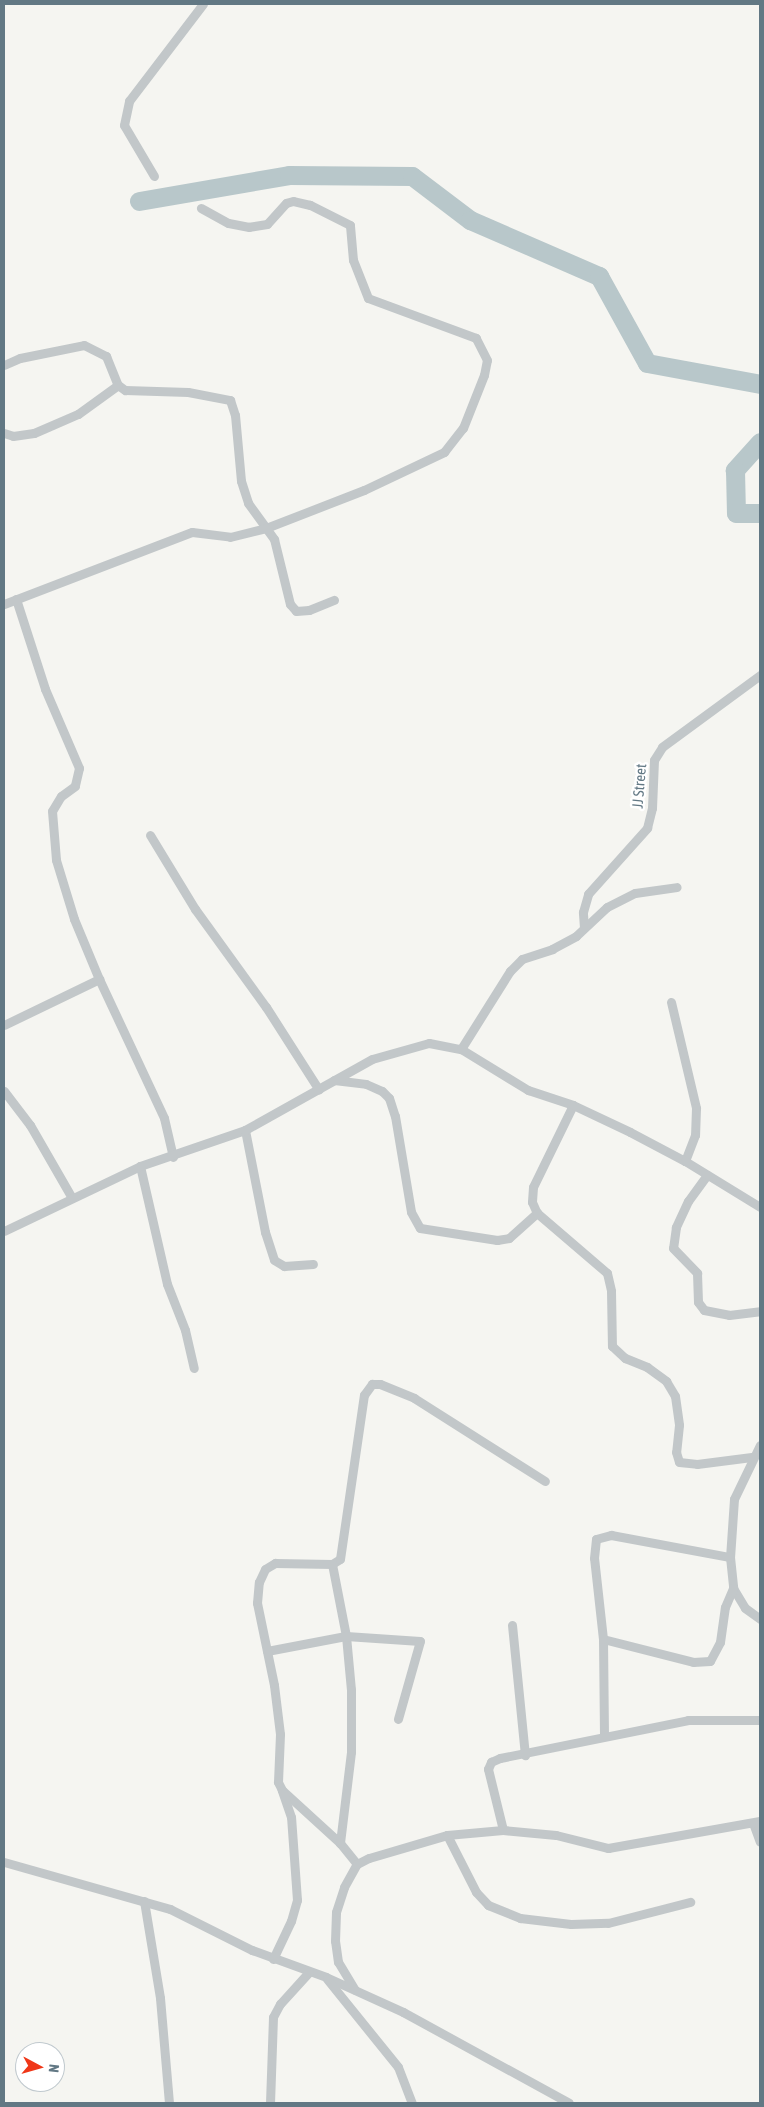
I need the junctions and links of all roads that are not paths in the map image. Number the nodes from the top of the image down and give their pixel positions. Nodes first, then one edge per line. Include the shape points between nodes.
1 (203, 4) edge
2 (154, 176) dead end
3 (201, 208) dead end
4 (4, 365) edge
5 (118, 385) junction
6 (4, 433) edge
7 (266, 528) junction
8 (16, 599) junction
9 (334, 600) dead end
10 (4, 604) edge
11 (760, 675) edge
12 (150, 835) dead end
13 (677, 887) dead end
14 (584, 928) junction
15 (99, 979) junction
16 (671, 1002) dead end
17 (4, 1025) edge
18 (461, 1049) junction
19 (333, 1080) junction
20 (319, 1090) junction
21 (4, 1091) edge
22 (572, 1105) junction
23 (245, 1130) junction
24 (173, 1157) junction
25 (685, 1160) junction
26 (140, 1166) junction
27 (707, 1175) junction
28 (72, 1198) junction
29 (760, 1207) edge
30 (537, 1213) junction
31 (4, 1231) edge
32 (313, 1264) dead end
33 (760, 1311) edge
34 (194, 1368) dead end
35 (760, 1444) edge
36 (752, 1457) junction
37 (545, 1481) dead end
38 (730, 1557) junction
39 (332, 1564) junction
40 (733, 1588) junction
41 (760, 1619) edge
42 (512, 1625) dead end
43 (346, 1636) junction
44 (603, 1638) junction
45 (267, 1651) junction
46 (398, 1719) dead end
47 (760, 1720) edge
48 (604, 1736) junction
49 (525, 1755) junction
50 (282, 1790) junction
51 (757, 1822) edge
52 (503, 1830) junction
53 (447, 1835) junction
54 (760, 1842) edge
55 (340, 1843) junction
56 (4, 1862) edge
57 (357, 1864) junction
58 (144, 1901) junction
59 (690, 1902) dead end
60 (273, 1959) junction
61 (309, 1972) junction
62 (326, 1977) junction
63 (355, 1990) junction
64 (169, 2103) edge
65 (270, 2103) edge
66 (412, 2103) edge
67 (569, 2103) edge

1 - 2 street via 129,101 124,125
3 - 7 street via 228,223 248,227 267,224 286,203 293,201 341,220 350,225 353,260 368,298 466,332 480,343 487,360 470,415 444,452 364,490
4 - 5 street via 20,358 84,345 106,356
5 - 6 street via 78,414 34,433 13,436
5 - 7 street via 125,390 188,392 230,400 235,415 241,481 248,503
7 - 8 street via 230,537 192,532
7 - 9 street via 274,540 290,604 296,611 309,610
8 - 10 street
8 - 15 street via 45,689 79,768 75,786 54,804 52,838 74,920
11 - 14 street, JJ Street via 662,747 654,760 652,808 647,828 588,894 583,912
12 - 20 street via 195,909 266,1007
13 - 14 street via 635,893 607,907
14 - 18 street via 552,950 522,959 510,971
15 - 17 street
15 - 24 street via 164,1118
16 - 25 street via 696,1108 695,1135
18 - 19 street via 429,1043 372,1059
18 - 22 street via 528,1090
19 - 20 street
19 - 30 street via 366,1084 382,1090 389,1098 411,1212 420,1228 497,1240 510,1238
20 - 23 street
21 - 28 street via 30,1125
22 - 25 street
22 - 30 street via 533,1188 532,1202
23 - 24 street
23 - 32 street via 265,1232 274,1260 284,1266
24 - 26 street
25 - 27 street
26 - 28 street
26 - 34 street via 166,1284 185,1330
27 - 29 street
27 - 33 street via 676,1227 673,1248 697,1273 698,1302 704,1310 729,1315
28 - 31 street
30 - 36 street via 607,1273 612,1346 625,1358 647,1367 666,1381 675,1396 679,1462 697,1464
35 - 36 street
36 - 38 street via 734,1499
37 - 39 street via 414,1398 380,1384 372,1384 364,1395 344,1544 340,1559
38 - 40 street
38 - 44 street via 611,1535 596,1538 594,1558
39 - 43 street
39 - 45 street via 284,1563 265,1569 259,1582 257,1603
40 - 41 street via 745,1608
40 - 44 street via 725,1607 720,1642 710,1661 693,1662
42 - 49 street
43 - 45 street
43 - 46 street via 420,1641
43 - 55 street via 351,1690 351,1752
44 - 48 street
45 - 50 street via 280,1734 277,1762
47 - 48 street via 688,1720
48 - 49 street
49 - 52 street via 500,1758 488,1769
50 - 55 street
50 - 60 street via 291,1817 297,1900 292,1921
51 - 52 street via 608,1848 556,1835
51 - 54 street
52 - 53 street
53 - 57 street
53 - 59 street via 476,1892 488,1905 520,1918 571,1924 608,1923
55 - 57 street
56 - 58 street
57 - 63 street via 344,1887 336,1912 335,1941 338,1962
58 - 60 street via 191,1918
58 - 64 street via 160,1998
60 - 61 street
61 - 62 street
61 - 65 street via 280,2004 273,2018
62 - 63 street
62 - 66 street via 398,2067
63 - 67 street via 412,2016

